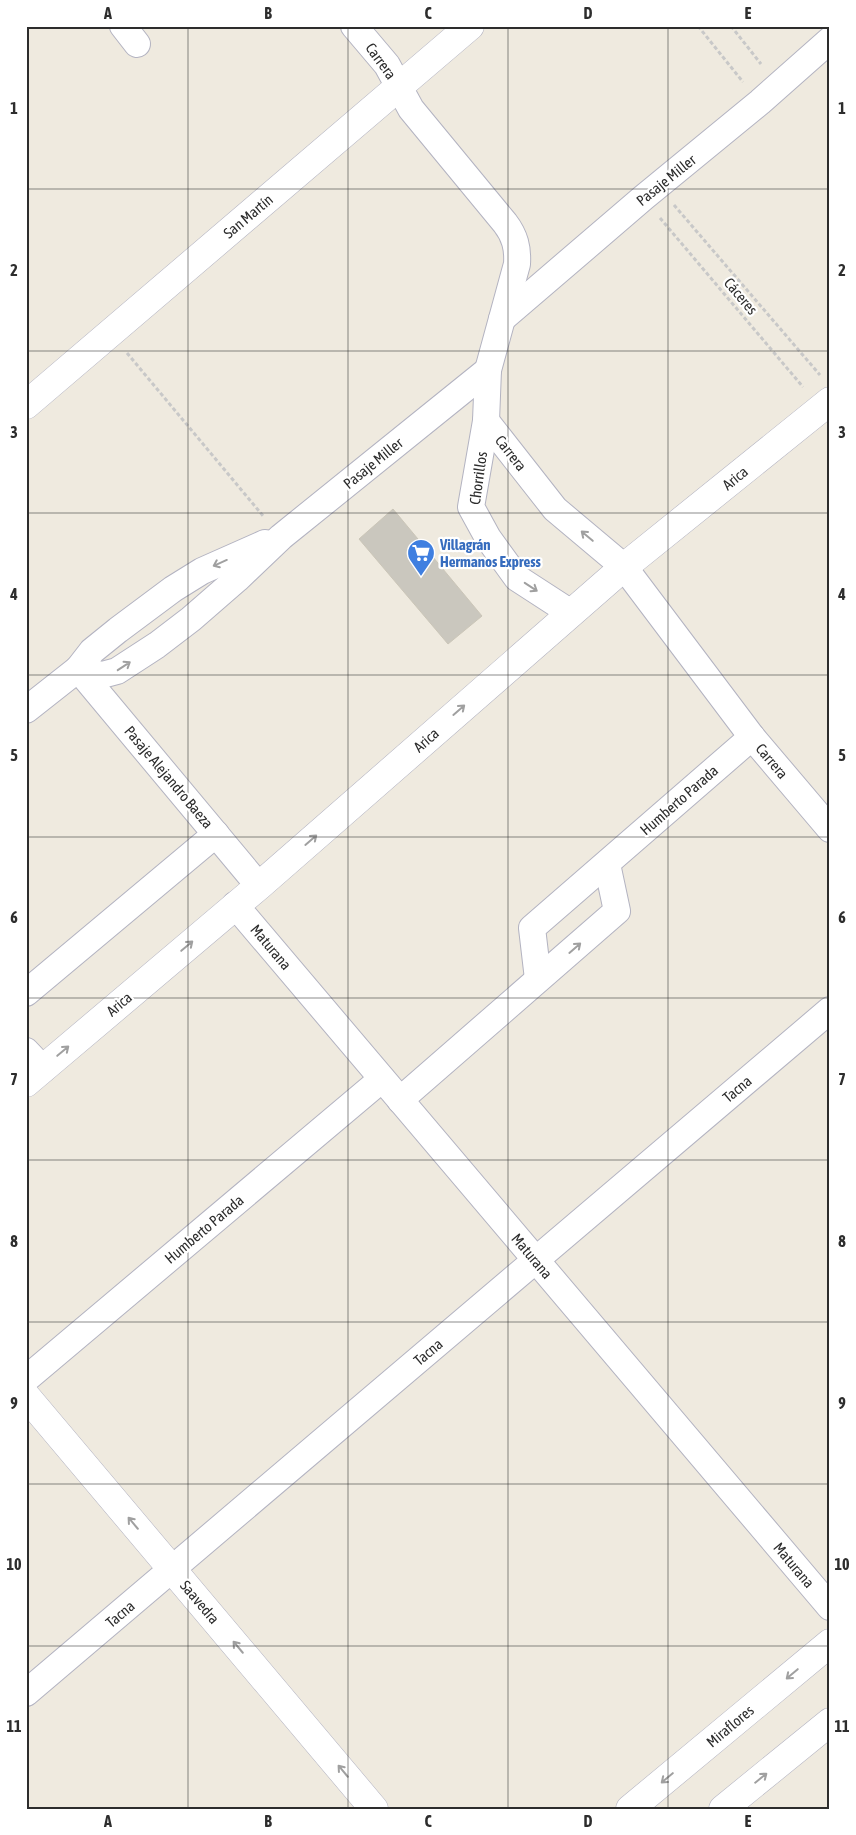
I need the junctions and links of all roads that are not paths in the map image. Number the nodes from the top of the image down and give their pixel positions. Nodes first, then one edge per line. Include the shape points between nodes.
1 (354, 26) edge
2 (470, 26) edge
3 (830, 40) edge
4 (399, 88) junction
5 (502, 319) junction
6 (488, 370) junction
7 (825, 397) edge
8 (26, 406) edge
9 (486, 421) junction
10 (281, 536) junction
11 (624, 567) junction
12 (571, 613) junction
13 (78, 670) junction
14 (26, 710) edge
15 (752, 736) junction
16 (830, 829) edge
17 (216, 834) junction
18 (606, 864) junction
19 (259, 886) junction
20 (235, 906) junction
21 (538, 979) junction
22 (26, 993) edge
23 (830, 1010) edge
24 (32, 1068) edge
25 (382, 1079) junction
26 (400, 1100) junction
27 (536, 1260) junction
28 (26, 1379) edge
29 (26, 1396) edge
30 (173, 1570) junction
31 (830, 1607) edge
32 (830, 1642) edge
33 (26, 1693) edge
34 (830, 1722) edge
35 (374, 1809) edge
36 (630, 1809) edge
37 (723, 1809) edge

1 - 4 street, Carrera via 387,65
2 - 4 street, San Martín
3 - 5 street, Pasaje Miller
4 - 5 street, Carrera via 411,109 506,223 515,239 517,264
4 - 8 street, San Martín
5 - 6 street, Carrera
6 - 9 street, Carrera
6 - 10 street, Pasaje Miller
7 - 11 street, Arica
11 -> 9 street, Carrera via 555,509
9 -> 12 street, Chorrillos via 471,507 488,538 517,578
10 -> 13 street, Pasaje Miller via 202,571 173,589 92,651
13 -> 10 street, Pasaje Miller via 102,675 117,671 133,661 191,619
11 - 12 street, Arica
11 - 15 street, Carrera
19 -> 12 street, Arica
13 - 14 street, Pasaje Miller
13 - 17 street, Pasaje Alejandro Baeza
15 - 16 street, Carrera
15 - 18 street, Humberto Parada
17 - 19 street, Pasaje Alejandro Baeza
17 - 22 street
18 - 21 street, Humberto Parada via 532,928
21 -> 18 street via 618,911
19 - 20 street, Arica
24 -> 20 street, Arica
20 - 25 street, Maturana
21 - 26 street
23 - 27 street, Tacna
25 - 26 street, Maturana
25 - 28 street, Humberto Parada
26 - 27 street, Maturana
27 - 30 street, Tacna
27 - 31 street, Maturana
30 -> 29 street, Saavedra
30 - 33 street, Tacna
35 -> 30 street, Saavedra
32 -> 36 street, Miraflores
37 -> 34 street

